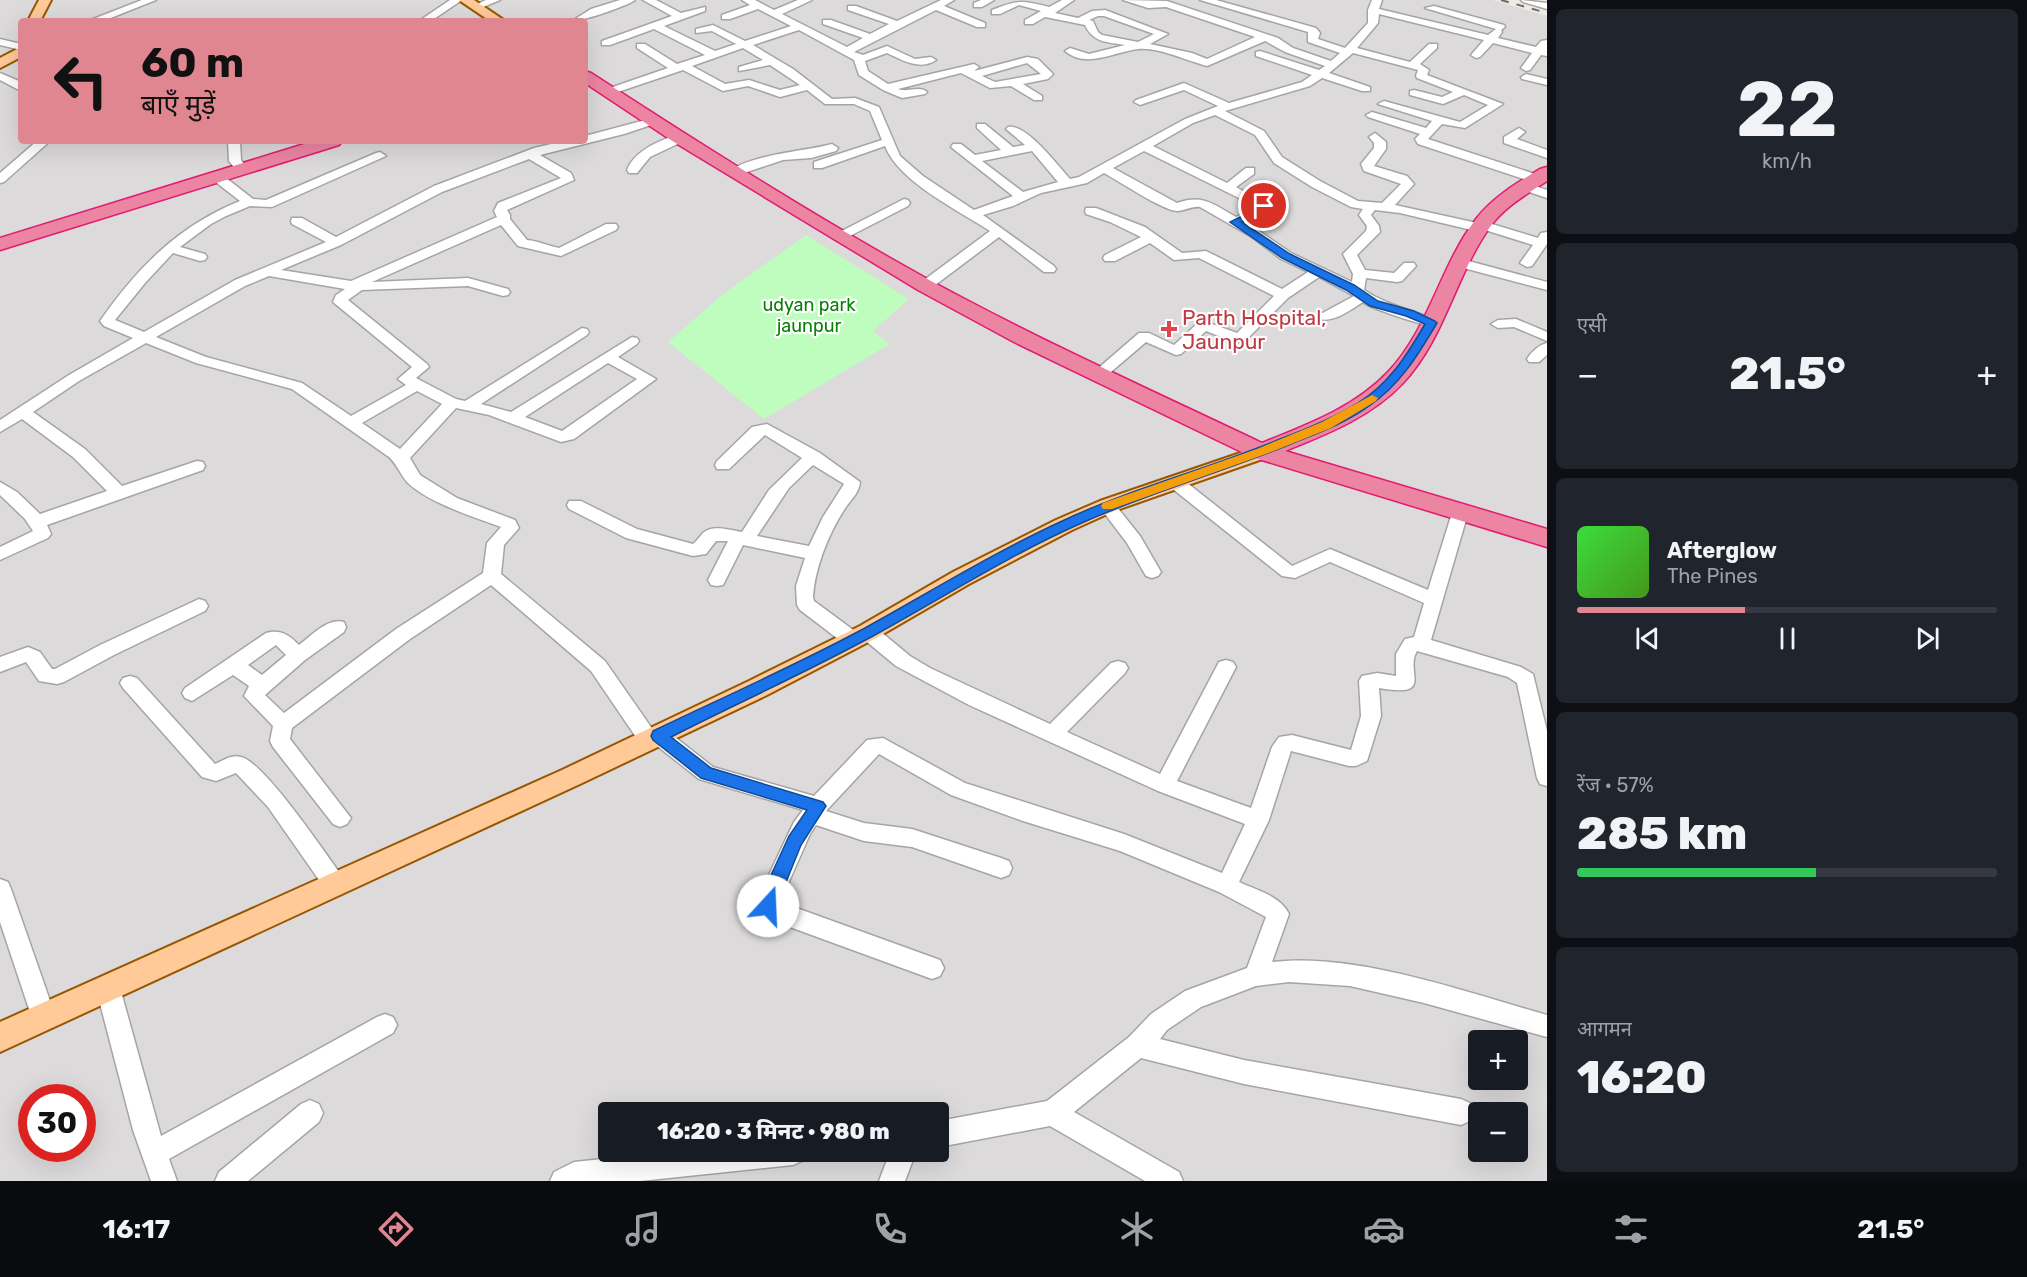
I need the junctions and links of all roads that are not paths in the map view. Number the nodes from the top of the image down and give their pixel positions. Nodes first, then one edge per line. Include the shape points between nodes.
1 (45, 0) edge
2 (151, 0) edge
3 (457, 0) edge
4 (495, 0) edge
5 (630, 0) edge
6 (648, 0) edge
7 (747, 0) edge
8 (807, 0) edge
9 (921, 0) edge
10 (949, 0) edge
11 (989, 0) edge
12 (1069, 0) edge
13 (1128, 0) edge
14 (1205, 0) edge
15 (1441, 0) edge
16 (1526, 0) edge
17 (1017, 1) edge
18 (1156, 1) edge
19 (470, 3) edge
20 (610, 3) edge
21 (978, 5) dead end
22 (1375, 5) edge
23 (757, 6) junction
24 (937, 6) junction
25 (1547, 6) edge
26 (852, 8) dead end
27 (1430, 8) junction
28 (701, 9) dead end
29 (996, 12) dead end
30 (1048, 12) junction
31 (772, 14) junction
32 (1488, 15) dead end
33 (680, 16) junction
34 (726, 17) dead end
35 (36, 18) edge
36 (101, 18) edge
37 (429, 18) edge
38 (495, 18) edge
39 (582, 18) edge
40 (1414, 20) junction
41 (1079, 21) junction
42 (827, 22) dead end
43 (1029, 22) dead end
44 (897, 24) junction
45 (654, 25) junction
46 (981, 26) dead end
47 (799, 27) junction
48 (1500, 27) junction
49 (700, 31) dead end
50 (1264, 37) junction
51 (871, 38) junction
52 (1490, 40) junction
53 (1547, 41) edge
54 (0, 42) edge
55 (606, 43) dead end
56 (743, 44) junction
57 (1281, 45) junction
58 (641, 46) dead end
59 (1137, 46) junction
60 (1433, 46) dead end
61 (18, 48) edge
62 (18, 51) edge
63 (1070, 51) dead end
64 (1349, 51) junction
65 (846, 52) junction
66 (1543, 52) edge
67 (712, 54) junction
68 (1476, 55) dead end
69 (859, 59) junction
70 (998, 59) dead end
71 (771, 60) junction
72 (931, 60) dead end
73 (0, 64) edge
74 (1332, 65) junction
75 (1412, 66) junction
76 (681, 67) junction
77 (743, 69) dead end
78 (968, 73) junction
79 (1320, 75) junction
80 (0, 76) edge
81 (588, 78) edge
82 (1547, 82) edge
83 (1014, 83) junction
84 (18, 85) edge
85 (809, 86) junction
86 (887, 88) junction
87 (1366, 89) dead end
88 (1464, 91) junction
89 (608, 92) junction
90 (921, 92) dead end
91 (1414, 93) dead end
92 (1038, 98) dead end
93 (1140, 102) dead end
94 (1384, 104) dead end
95 (1221, 109) junction
96 (1372, 115) dead end
97 (653, 121) junction
98 (1439, 121) junction
99 (981, 126) dead end
100 (1012, 129) dead end
101 (1427, 132) junction
102 (1519, 132) dead end
103 (1375, 137) dead end
104 (680, 138) junction
105 (588, 139) edge
106 (889, 141) junction
107 (41, 144) edge
108 (234, 144) edge
109 (323, 144) edge
110 (568, 144) edge
111 (1144, 146) junction
112 (957, 147) dead end
113 (1034, 147) junction
114 (832, 148) dead end
115 (1011, 152) junction
116 (530, 154) junction
117 (1547, 154) edge
118 (380, 156) dead end
119 (972, 159) junction
120 (818, 165) dead end
121 (1104, 168) junction
122 (242, 169) junction
123 (633, 170) dead end
124 (1250, 171) dead end
125 (735, 172) junction
126 (218, 177) junction
127 (0, 179) edge
128 (1539, 183) edge
129 (1067, 184) junction
130 (1229, 187) junction
131 (1022, 197) junction
132 (249, 202) junction
133 (904, 203) dead end
134 (1370, 207) junction
135 (1385, 208) junction
136 (1090, 212) dead end
137 (973, 214) junction
138 (503, 219) junction
139 (297, 221) dead end
140 (1235, 222) junction
141 (1481, 226) junction
142 (611, 227) dead end
143 (999, 231) junction
144 (839, 236) junction
145 (1151, 237) junction
146 (1543, 239) edge
147 (336, 242) junction
148 (0, 244) edge
149 (172, 249) junction
150 (200, 257) dead end
151 (1110, 258) dead end
152 (1461, 263) junction
153 (1527, 263) dead end
154 (1409, 266) dead end
155 (1049, 269) dead end
156 (267, 272) junction
157 (1317, 272) junction
158 (1360, 273) junction
159 (925, 286) junction
160 (1547, 286) edge
161 (354, 287) junction
162 (503, 292) dead end
163 (1360, 293) junction
164 (1283, 295) junction
165 (1324, 316) dead end
166 (1431, 323) junction
167 (1498, 324) dead end
168 (582, 332) dead end
169 (147, 337) junction
170 (1547, 337) edge
171 (632, 341) dead end
172 (1547, 347) edge
173 (607, 357) junction
174 (1534, 359) dead end
175 (1100, 374) junction
176 (417, 385) junction
177 (459, 404) junction
178 (8, 417) edge
179 (513, 418) junction
180 (350, 423) junction
181 (1261, 452) junction
182 (813, 457) junction
183 (401, 458) junction
184 (723, 465) dead end
185 (197, 466) dead end
186 (1175, 482) junction
187 (0, 487) edge
188 (118, 492) junction
189 (575, 505) dead end
190 (1107, 506) junction
191 (1460, 513) junction
192 (36, 522) junction
193 (1547, 538) edge
194 (742, 539) junction
195 (0, 554) edge
196 (816, 554) junction
197 (1152, 572) dead end
198 (492, 576) junction
199 (717, 580) dead end
200 (1434, 600) junction
201 (199, 606) dead end
202 (337, 627) dead end
203 (861, 636) junction
204 (1421, 644) junction
205 (298, 655) junction
206 (233, 664) junction
207 (0, 665) edge
208 (1226, 667) dead end
209 (1118, 668) dead end
210 (130, 683) dead end
211 (262, 686) junction
212 (192, 693) dead end
213 (283, 724) junction
214 (1053, 734) junction
215 (654, 738) junction
216 (1547, 778) edge
217 (1165, 785) junction
218 (814, 811) junction
219 (340, 818) dead end
220 (1258, 820) junction
221 (1000, 868) dead end
222 (334, 883) junction
223 (1227, 885) junction
224 (0, 889) edge
225 (932, 968) dead end
226 (1256, 975) junction
227 (108, 988) junction
228 (44, 1018) junction
229 (385, 1025) dead end
230 (1547, 1026) edge
231 (0, 1037) edge
232 (1137, 1046) junction
233 (1461, 1112) dead end
234 (310, 1113) dead end
235 (1052, 1113) junction
236 (949, 1132) edge
237 (155, 1153) junction
238 (698, 1162) edge
239 (899, 1162) edge
240 (164, 1181) edge
241 (228, 1181) edge
242 (563, 1181) edge
243 (892, 1181) edge
244 (1170, 1181) edge

1 - 35 main road
2 - 36 street
3 - 37 street
4 - 19 street
5 - 20 street
6 - 33 street
7 - 23 street
8 - 31 street
9 - 24 street
10 - 24 street
11 - 21 street
12 - 30 street
13 - 18 street via 1148,5
14 - 64 street via 1312,30 1312,40
15 - 27 street
16 - 25 street
17 - 29 street
17 - 30 street
18 - 50 street
19 - 38 main road
20 - 39 street
22 - 40 street
22 - 64 street via 1371,26
23 - 31 street
23 - 34 street
24 - 44 street
24 - 46 street
26 - 44 street
27 - 40 street
27 - 48 street
28 - 33 street
30 - 41 street
30 - 43 street
31 - 47 street
32 - 48 street via 1504,20
33 - 45 street
40 - 52 street
41 - 59 street via 1091,25 1095,36
41 - 59 street via 1105,13 1163,34
42 - 51 street
44 - 51 street
45 - 55 street
45 - 67 street
47 - 56 street
47 - 65 street
48 - 52 street
49 - 56 street via 716,29
50 - 57 street
50 - 59 street via 1210,62
51 - 65 street
52 - 66 street
52 - 68 street
53 - 66 street
54 - 61 street
56 - 67 street
56 - 71 street
57 - 74 street
57 - 79 street via 1256,56
58 - 76 street
59 - 63 street via 1088,57
60 - 75 street
62 - 73 main road
64 - 74 street
64 - 75 street
65 - 69 street
66 - 82 street via 1526,73
67 - 76 street
69 - 72 street via 887,49 914,62
69 - 86 street via 863,73
70 - 78 street
71 - 77 street
71 - 85 street
74 - 79 street
75 - 88 street via 1423,69 1421,76
76 - 85 street via 723,88 749,83 780,94
76 - 89 street
78 - 83 street via 994,86
78 - 83 street via 1027,60 1048,74
78 - 86 street
79 - 87 street
79 - 95 street via 1294,89
80 - 84 street
81 - 89 highway
83 - 92 street
85 - 106 street via 831,103 855,101 872,106 879,113
86 - 90 street via 904,96
88 - 91 street via 1443,101
88 - 98 street via 1496,105 1463,125
89 - 97 highway
93 - 95 street via 1184,86
94 - 98 street
95 - 111 street via 1189,121
95 - 134 street via 1260,133 1270,150 1287,166 1346,201
96 - 101 street
97 - 104 highway
97 - 105 street
98 - 101 street
99 - 115 street
100 - 113 street
101 - 128 street via 1422,141
102 - 117 street via 1508,140
103 - 135 street via 1380,148 1367,166 1408,184
104 - 123 street via 645,155
104 - 125 highway
106 - 120 street
106 - 137 street via 895,157 910,172
107 - 127 street
108 - 122 street via 235,161
109 - 122 highway
110 - 116 street
111 - 121 street
111 - 130 street
112 - 119 street
113 - 115 street
113 - 129 street
114 - 125 street via 782,156
115 - 119 street
116 - 138 street via 568,180 502,206
116 - 147 street via 438,189
118 - 132 street via 275,202
119 - 131 street
121 - 129 street
121 - 140 street via 1170,205 1203,203
122 - 126 highway
124 - 130 street
125 - 144 highway
126 - 132 street
126 - 148 highway
128 - 141 highway via 1495,210
129 - 131 street
130 - 140 street via 1264,208
131 - 137 street
132 - 149 street via 205,222
133 - 144 street
134 - 135 street
134 - 158 street via 1366,218 1373,232 1350,254
135 - 141 street
136 - 145 street
137 - 143 street
138 - 142 street via 523,243 555,252
138 - 161 street
139 - 147 street
140 - 157 street
141 - 146 street
141 - 152 highway
143 - 155 street
143 - 159 street
144 - 159 highway
145 - 151 street
145 - 164 street via 1179,257 1202,254
146 - 153 street
147 - 156 street
149 - 150 street
149 - 169 street via 107,321
152 - 160 street
152 - 166 highway
154 - 158 street via 1397,278
156 - 161 street
156 - 169 street via 202,303
157 - 163 street
157 - 164 street
158 - 163 street
159 - 175 highway
161 - 162 street via 468,282
161 - 176 street via 340,302 422,367 406,379
163 - 165 street via 1340,311
163 - 166 street via 1374,304
164 - 175 street via 1239,339 1204,325 1176,351 1144,336
166 - 181 highway via 1397,376 1363,405 1327,425
167 - 170 street via 1516,323
168 - 177 street
169 - 178 street
169 - 180 street via 201,360 297,387
171 - 173 street
172 - 174 street
173 - 179 street
173 - 179 street via 648,379 564,437
175 - 181 highway
176 - 177 street
176 - 180 street
177 - 179 street
177 - 183 street
178 - 188 street via 79,453
180 - 183 street
181 - 186 main road
181 - 191 highway
182 - 184 street via 764,429
182 - 194 street via 781,485
182 - 196 street via 853,485 837,507
183 - 198 street via 414,479 451,502 509,524 510,528 496,543
185 - 188 street
186 - 190 main road
186 - 200 street via 1288,572 1330,555
187 - 192 street via 14,496
188 - 192 street
189 - 194 street via 632,534 693,550 700,550 714,534
190 - 197 street via 1134,540
190 - 203 main road via 980,568
191 - 193 highway
191 - 200 street
192 - 195 street via 42,534
194 - 196 street
194 - 199 street
196 - 203 street via 805,580 803,601
198 - 213 street via 404,634
198 - 215 street via 598,666
200 - 204 street
201 - 207 street via 57,677 46,676 28,654
202 - 205 street
203 - 214 street via 923,673
203 - 215 main road
204 - 216 street via 1526,679
204 - 220 street via 1412,644 1405,654 1406,680 1400,684 1369,681 1371,716 1356,758 1286,743
205 - 206 street via 281,639 273,638
205 - 211 street
206 - 211 street
206 - 212 street
208 - 217 street
209 - 214 street
210 - 222 street via 209,771 216,773 234,764 241,765 275,801
211 - 213 street via 254,696
213 - 219 street via 280,741
214 - 217 street
215 - 218 street via 706,773
215 - 222 main road
217 - 220 street
218 - 221 street via 864,832 912,838
218 - 223 street via 869,749 883,747 958,789 1125,843
218 - 225 street via 798,834 769,897 770,909
220 - 223 street
222 - 227 main road
223 - 226 street via 1278,914
224 - 228 street
226 - 230 street via 1289,971 1350,975
226 - 232 street via 1193,999 1159,1022
227 - 228 main road
227 - 237 street
228 - 231 main road
229 - 237 street
232 - 233 street via 1244,1072
232 - 235 street
234 - 241 street
235 - 236 street
235 - 244 street
237 - 240 street
238 - 242 street via 574,1175
239 - 243 street

